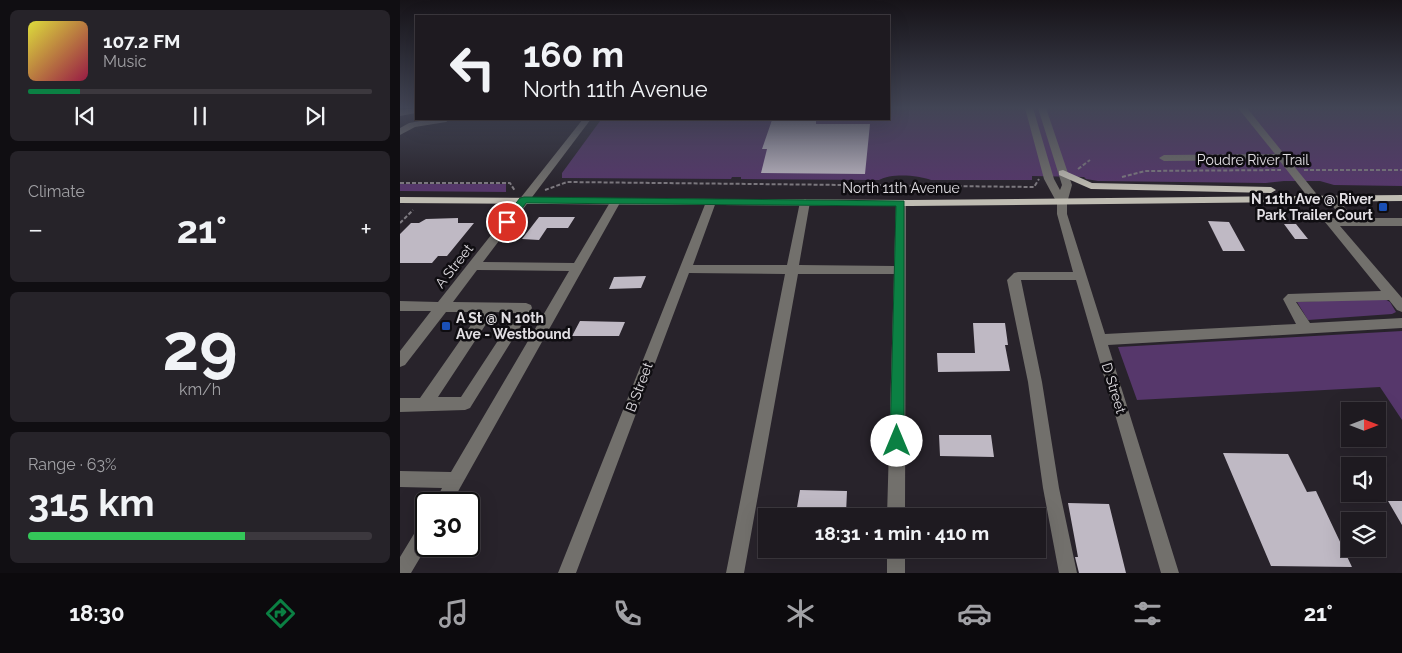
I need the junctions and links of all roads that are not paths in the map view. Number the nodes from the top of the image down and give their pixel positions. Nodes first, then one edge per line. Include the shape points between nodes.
1 (575, 135) edge
2 (1037, 135) edge
3 (1051, 135) edge
4 (1264, 135) edge
5 (1282, 157) junction
6 (1164, 158) dead end
7 (1063, 173) junction
8 (527, 195) junction
9 (1315, 198) junction
10 (1332, 198) junction
11 (1402, 198) edge
12 (400, 200) edge
13 (616, 201) junction
14 (711, 202) junction
15 (805, 202) junction
16 (901, 203) junction
17 (1062, 203) junction
18 (1351, 222) junction
19 (1402, 222) edge
20 (473, 266) junction
21 (578, 267) junction
22 (685, 269) junction
23 (792, 270) junction
24 (900, 270) junction
25 (1080, 276) junction
26 (1392, 295) junction
27 (400, 306) edge
28 (442, 306) junction
29 (491, 307) junction
30 (1402, 307) edge
31 (1402, 323) edge
32 (1306, 328) junction
33 (1100, 340) junction
34 (400, 361) edge
35 (424, 404) junction
36 (400, 405) edge
37 (400, 479) edge
38 (456, 480) junction
39 (449, 492) edge
40 (896, 508) edge
41 (415, 549) edge
42 (896, 558) edge
43 (401, 573) edge
44 (567, 573) edge
45 (735, 573) edge
46 (896, 573) edge
47 (1068, 573) edge
48 (1170, 573) edge

1 - 8 street, A Street
2 - 17 street, D Street via 1049,179
3 - 7 street, D Street
4 - 5 street
5 - 6 street
5 - 9 street
7 - 9 main road via 1091,186 1281,191
7 - 17 street, D Street via 1067,185
8 - 12 main road, North 11th Avenue
8 - 13 main road, North 11th Avenue
8 - 20 street, A Street
9 - 10 main road, North 11th Avenue
9 - 17 main road, North 11th Avenue
10 - 11 main road, North 11th Avenue
10 - 18 street
13 - 14 main road, North 11th Avenue
13 - 21 street
14 - 15 main road, North 11th Avenue
14 - 22 street, B Street
15 - 16 main road, North 11th Avenue
15 - 23 street
16 - 17 main road, North 11th Avenue
16 - 24 street
17 - 25 street, D Street via 1062,214
18 - 19 street
18 - 26 street via 1331,222
20 - 21 street
20 - 28 street, A Street
21 - 38 street
22 - 23 street
22 - 44 street, B Street
23 - 24 street
23 - 45 street
24 - 40 street
25 - 33 street, D Street
25 - 47 street via 1018,276 1013,280 1035,382
26 - 30 street
26 - 32 street via 1292,297 1290,302
27 - 28 street
28 - 29 street
28 - 34 street, A Street
29 - 35 street
29 - 35 street via 526,308 465,403
31 - 32 street
32 - 33 street
33 - 48 street, D Street
35 - 36 street
37 - 38 street
38 - 39 street
41 - 43 street
42 - 46 street

